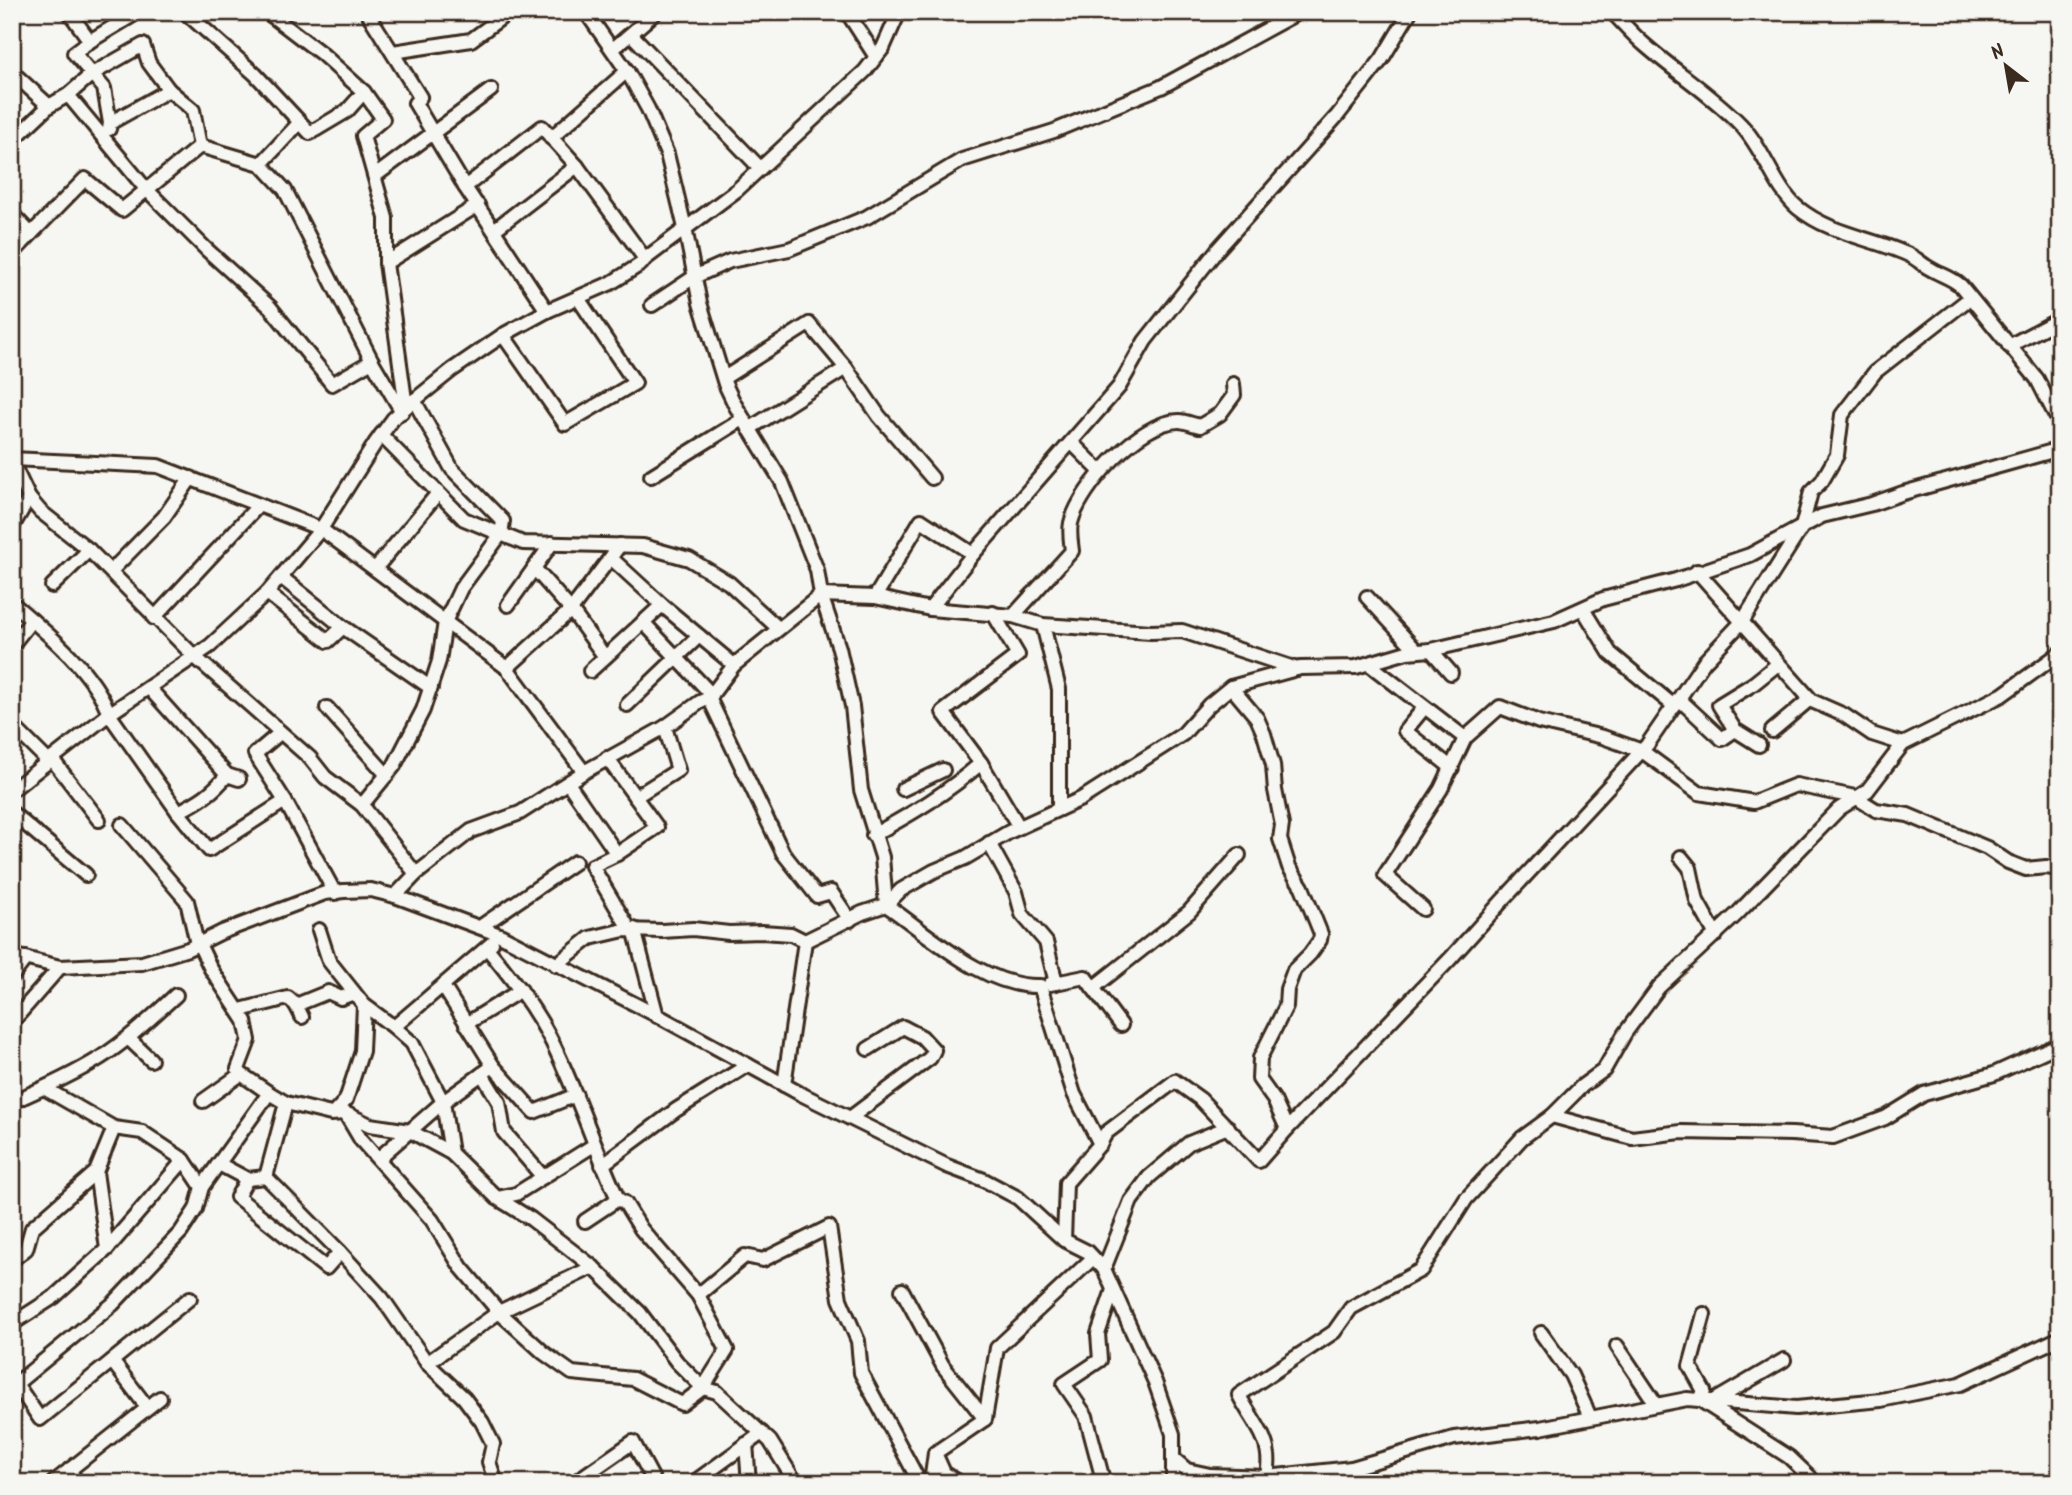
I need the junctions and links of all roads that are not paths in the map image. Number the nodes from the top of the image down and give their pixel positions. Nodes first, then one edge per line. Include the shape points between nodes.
1 (69, 12) edge
2 (185, 12) edge
3 (368, 12) edge
4 (509, 12) edge
5 (586, 12) edge
6 (656, 12) edge
7 (848, 12) edge
8 (900, 12) edge
9 (1299, 12) edge
10 (1410, 12) edge
11 (1612, 12) edge
12 (134, 13) edge
13 (270, 13) edge
14 (631, 34) junction
15 (90, 41) junction
16 (613, 49) junction
17 (393, 52) junction
18 (876, 57) junction
19 (627, 71) junction
20 (12, 72) edge
21 (92, 74) junction
22 (169, 90) junction
23 (491, 90) dead end
24 (364, 92) junction
25 (68, 95) junction
26 (49, 106) junction
27 (300, 122) junction
28 (110, 123) junction
29 (434, 132) junction
30 (551, 138) junction
31 (106, 140) junction
32 (12, 141) edge
33 (200, 146) junction
34 (261, 164) junction
35 (577, 166) junction
36 (760, 168) junction
37 (375, 176) junction
38 (465, 187) junction
39 (146, 189) junction
40 (478, 205) junction
41 (12, 215) edge
42 (685, 228) junction
43 (494, 230) junction
44 (31, 234) junction
45 (12, 254) edge
46 (645, 259) junction
47 (386, 263) junction
48 (694, 277) junction
49 (578, 298) junction
50 (1970, 298) junction
51 (652, 305) dead end
52 (547, 312) junction
53 (2060, 319) edge
54 (503, 335) junction
55 (2009, 346) junction
56 (372, 361) junction
57 (846, 368) junction
58 (724, 378) junction
59 (1233, 384) dead end
60 (407, 406) junction
61 (746, 424) junction
62 (2060, 424) edge
63 (381, 435) junction
64 (1071, 442) junction
65 (2060, 449) edge
66 (12, 461) edge
67 (1101, 472) junction
68 (651, 476) dead end
69 (191, 478) junction
70 (932, 478) dead end
71 (438, 493) junction
72 (29, 498) junction
73 (258, 506) junction
74 (12, 527) edge
75 (1802, 527) junction
76 (321, 529) junction
77 (501, 534) junction
78 (552, 543) junction
79 (620, 545) junction
80 (89, 550) junction
81 (973, 554) junction
82 (611, 558) junction
83 (534, 568) junction
84 (375, 569) junction
85 (111, 571) junction
86 (1697, 571) junction
87 (281, 577) junction
88 (52, 586) dead end
89 (267, 593) junction
90 (821, 594) junction
91 (875, 597) junction
92 (1367, 597) dead end
93 (12, 603) edge
94 (508, 605) dead end
95 (662, 605) junction
96 (930, 609) junction
97 (571, 610) junction
98 (1583, 610) junction
99 (993, 613) junction
100 (1013, 616) junction
101 (154, 618) junction
102 (32, 620) junction
103 (445, 622) junction
104 (643, 622) junction
105 (1742, 622) junction
106 (1043, 625) junction
107 (343, 627) junction
108 (778, 628) junction
109 (699, 636) junction
110 (12, 645) edge
111 (1416, 650) junction
112 (1431, 650) junction
113 (2060, 653) edge
114 (195, 657) junction
115 (605, 657) junction
116 (677, 657) junction
117 (1369, 664) junction
118 (1778, 664) junction
119 (734, 665) junction
120 (507, 668) junction
121 (1297, 669) junction
122 (590, 671) dead end
123 (1451, 673) dead end
124 (1231, 687) junction
125 (149, 688) junction
126 (431, 688) junction
127 (710, 697) junction
128 (1810, 699) junction
129 (1676, 703) junction
130 (628, 705) dead end
131 (327, 708) dead end
132 (1424, 708) junction
133 (108, 714) junction
134 (12, 725) edge
135 (665, 727) junction
136 (1735, 730) junction
137 (1772, 731) dead end
138 (280, 733) junction
139 (1465, 738) junction
140 (1903, 744) junction
141 (1759, 745) dead end
142 (1642, 751) junction
143 (607, 758) junction
144 (50, 760) junction
145 (981, 763) junction
146 (1452, 768) junction
147 (943, 769) dead end
148 (584, 772) junction
149 (387, 775) junction
150 (917, 782) junction
151 (568, 783) junction
152 (903, 789) dead end
153 (12, 790) edge
154 (635, 797) junction
155 (1855, 797) junction
156 (285, 801) junction
157 (928, 804) junction
158 (362, 806) junction
159 (1059, 808) junction
160 (178, 812) junction
161 (12, 813) edge
162 (99, 820) dead end
163 (122, 825) dead end
164 (1019, 827) junction
165 (873, 835) junction
166 (989, 843) junction
167 (617, 854) junction
168 (1239, 855) dead end
169 (1681, 857) dead end
170 (575, 862) dead end
171 (2060, 869) edge
172 (416, 874) junction
173 (86, 875) dead end
174 (335, 893) junction
175 (395, 896) junction
176 (886, 905) junction
177 (1423, 909) dead end
178 (850, 919) junction
179 (480, 927) junction
180 (319, 930) dead end
181 (632, 930) junction
182 (500, 935) junction
183 (1716, 935) junction
184 (805, 941) junction
185 (198, 944) junction
186 (487, 948) junction
187 (12, 955) edge
188 (26, 958) junction
189 (556, 965) junction
190 (60, 967) junction
191 (12, 976) edge
192 (1056, 983) junction
193 (443, 986) junction
194 (1040, 986) junction
195 (1093, 988) junction
196 (521, 990) junction
197 (354, 993) junction
198 (176, 995) dead end
199 (364, 1005) junction
200 (240, 1010) junction
201 (657, 1016) junction
202 (12, 1022) edge
203 (466, 1024) junction
204 (1121, 1025) dead end
205 (394, 1027) junction
206 (128, 1038) junction
207 (2060, 1044) edge
208 (868, 1049) dead end
209 (151, 1060) dead end
210 (748, 1065) junction
211 (493, 1066) junction
212 (241, 1074) junction
213 (482, 1074) junction
214 (784, 1085) junction
215 (44, 1088) junction
216 (269, 1093) junction
217 (576, 1095) junction
218 (203, 1101) dead end
219 (12, 1102) edge
220 (443, 1102) junction
221 (286, 1103) junction
222 (340, 1113) junction
223 (1552, 1116) junction
224 (850, 1118) junction
225 (1228, 1127) junction
226 (114, 1128) junction
227 (1287, 1129) junction
228 (411, 1131) junction
229 (1100, 1143) junction
230 (594, 1145) junction
231 (451, 1153) junction
232 (379, 1158) junction
233 (184, 1160) junction
234 (219, 1164) junction
235 (602, 1165) junction
236 (96, 1172) junction
237 (266, 1177) junction
238 (543, 1177) junction
239 (247, 1179) junction
240 (202, 1187) junction
241 (497, 1198) junction
242 (618, 1199) junction
243 (585, 1221) dead end
244 (1064, 1240) junction
245 (107, 1249) junction
246 (340, 1252) junction
247 (1093, 1258) junction
248 (12, 1260) edge
249 (593, 1267) junction
250 (1104, 1269) junction
251 (902, 1290) dead end
252 (1113, 1290) junction
253 (698, 1295) junction
254 (190, 1298) dead end
255 (499, 1312) junction
256 (1704, 1314) dead end
257 (12, 1324) edge
258 (1541, 1333) dead end
259 (2060, 1338) edge
260 (1617, 1346) dead end
261 (1784, 1360) dead end
262 (112, 1361) junction
263 (427, 1363) junction
264 (15, 1386) edge
265 (703, 1388) junction
266 (160, 1398) dead end
267 (1700, 1400) junction
268 (1714, 1401) junction
269 (1656, 1404) junction
270 (147, 1407) junction
271 (1590, 1417) junction
272 (985, 1419) junction
273 (762, 1433) junction
274 (746, 1444) junction
275 (935, 1453) junction
276 (1174, 1460) junction
277 (1352, 1468) junction
278 (70, 1469) junction
279 (1102, 1476) dead end
280 (1268, 1480) edge
281 (52, 1483) edge
282 (76, 1483) edge
283 (496, 1483) edge
284 (574, 1483) edge
285 (655, 1483) edge
286 (693, 1483) edge
287 (749, 1483) edge
288 (796, 1483) edge
289 (920, 1483) edge
290 (931, 1483) edge
291 (960, 1483) edge
292 (1173, 1483) edge
293 (1361, 1483) edge
294 (1810, 1483) edge

1 - 15 street
2 - 27 street via 255,74
3 - 17 street
4 - 17 street via 471,40
5 - 16 street
6 - 14 street
7 - 18 street
8 - 18 street
9 - 48 street via 1161,87 1054,131 962,160 867,217 789,249 730,261
10 - 64 street via 1382,59 1218,249 1145,341 1119,387
11 - 50 street via 1739,123 1796,207 1847,235 1911,256 1952,278
12 - 15 street
13 - 24 street
14 - 16 street
14 - 36 street
15 - 21 street via 74,53
16 - 19 street
17 - 29 street via 420,97 415,103
18 - 36 street
19 - 30 street
19 - 42 street via 667,154
20 - 26 street
21 - 22 street via 142,45
21 - 25 street
21 - 28 street via 104,88
22 - 28 street
22 - 33 street via 193,110
23 - 29 street
24 - 27 street via 347,111 310,133
24 - 37 street via 383,119 363,136
25 - 26 street
25 - 31 street
26 - 32 street
27 - 34 street
28 - 31 street
29 - 37 street
29 - 38 street
30 - 35 street
30 - 38 street via 542,127
31 - 39 street
33 - 34 street
33 - 39 street
34 - 56 street via 285,190
35 - 43 street
35 - 46 street
36 - 42 street
37 - 47 street via 386,218
38 - 40 street
39 - 44 street via 122,210 85,179
39 - 56 street via 270,307 331,384
40 - 43 street
40 - 47 street
41 - 44 street
42 - 46 street
42 - 48 street
43 - 52 street
44 - 45 street
46 - 49 street via 611,283
47 - 60 street
48 - 51 street
48 - 58 street
49 - 52 street
49 - 54 street via 635,383 565,424
50 - 55 street
50 - 75 street via 1875,372 1842,415 1837,455 1811,492
52 - 54 street
53 - 55 street
54 - 60 street
55 - 62 street via 2038,379
56 - 60 street
57 - 58 street via 809,324
57 - 61 street
57 - 70 street via 879,416
58 - 61 street
59 - 67 street via 1234,395 1220,414 1200,426 1179,421 1155,427
60 - 63 street
60 - 77 street via 452,469 503,521
61 - 68 street
61 - 90 street via 782,482 817,569
63 - 71 street
63 - 76 street
64 - 67 street
64 - 81 street
65 - 75 street via 1822,516
66 - 69 street via 158,466
66 - 72 street
67 - 100 street via 1071,524 1072,551
69 - 73 street
69 - 85 street via 164,517
71 - 77 street via 464,519
71 - 84 street
72 - 74 street
72 - 80 street
73 - 76 street
73 - 101 street
75 - 86 street via 1750,555
75 - 105 street
76 - 84 street
76 - 87 street
77 - 78 street via 523,542
77 - 103 street via 461,588
78 - 79 street
78 - 83 street
79 - 82 street
79 - 108 street via 643,546 689,559 729,583
80 - 85 street
80 - 88 street
81 - 91 street via 921,520
81 - 96 street
82 - 95 street
82 - 97 street
83 - 94 street
83 - 97 street
84 - 103 street
85 - 101 street
86 - 98 street via 1603,599
86 - 105 street
87 - 89 street
87 - 107 street
89 - 107 street via 328,641
89 - 114 street
90 - 91 street
90 - 108 street
90 - 165 street via 852,706 861,790
91 - 96 street
92 - 111 street
93 - 102 street
95 - 104 street
95 - 109 street
96 - 99 street
97 - 115 street
97 - 120 street
98 - 112 street
98 - 129 street via 1610,653
99 - 100 street
99 - 145 street via 1018,655 943,712
100 - 106 street
101 - 114 street
102 - 110 street
102 - 133 street via 62,645 104,701
103 - 120 street
103 - 126 street
104 - 115 street
104 - 116 street
105 - 118 street
105 - 129 street via 1704,662
106 - 121 street via 1182,631
106 - 159 street via 1059,689
107 - 126 street
108 - 119 street
109 - 116 street
109 - 119 street
111 - 112 street
111 - 117 street
112 - 123 street
113 - 140 street via 2002,695
114 - 125 street
114 - 138 street
115 - 122 street
116 - 127 street
116 - 130 street
117 - 121 street
117 - 132 street
118 - 128 street
118 - 136 street via 1719,705
119 - 127 street
120 - 148 street
121 - 124 street
124 - 159 street via 1183,734 1081,799
124 - 227 street via 1264,734 1273,765 1280,839 1321,934 1294,970 1286,1006 1260,1058 1259,1079
125 - 133 street
125 - 160 street via 233,777
126 - 149 street
127 - 135 street
127 - 178 street via 783,853 817,896 831,892
128 - 137 street
128 - 140 street via 1872,734
129 - 136 street via 1721,739
129 - 142 street
131 - 149 street
132 - 139 street
132 - 146 street via 1405,731
133 - 144 street
133 - 160 street
134 - 144 street
135 - 143 street
135 - 154 street via 678,770
136 - 141 street
138 - 156 street via 254,754
138 - 158 street
139 - 142 street via 1500,707 1539,723
139 - 146 street
140 - 155 street via 1867,791
142 - 155 street via 1699,793 1754,802 1796,785
142 - 227 street
143 - 148 street
143 - 154 street
144 - 153 street
144 - 162 street
145 - 157 street
145 - 164 street
146 - 177 street via 1385,875
147 - 150 street
148 - 151 street
149 - 158 street
150 - 152 street
150 - 157 street
151 - 167 street
151 - 172 street via 520,813 471,831
154 - 167 street via 657,827
155 - 171 street via 1876,810 1908,815 1987,848 2026,869
155 - 183 street
156 - 160 street via 209,850
156 - 174 street
157 - 165 street
158 - 172 street
159 - 164 street
161 - 173 street
163 - 185 street via 187,901
164 - 166 street
165 - 176 street via 882,857
166 - 176 street via 917,880
166 - 192 street via 1016,892 1022,914 1046,942
167 - 181 street via 592,866
168 - 195 street via 1188,912
169 - 183 street via 1690,868 1697,901
170 - 179 street
172 - 175 street
174 - 175 street via 370,890
174 - 185 street
175 - 179 street
176 - 178 street
176 - 194 street via 979,971 1011,983
178 - 184 street
179 - 182 street
180 - 197 street via 330,961
181 - 184 street via 762,932 791,934
181 - 189 street via 590,937
181 - 201 street
182 - 186 street
182 - 189 street
183 - 223 street via 1658,987 1604,1070
184 - 214 street
185 - 190 street via 142,963
185 - 200 street
186 - 193 street
186 - 196 street
187 - 188 street
188 - 190 street
188 - 191 street
189 - 201 street
190 - 202 street
192 - 194 street
192 - 195 street via 1085,977
193 - 203 street
193 - 205 street
194 - 229 street via 1074,1094
195 - 204 street
196 - 203 street
196 - 217 street via 549,1035
197 - 199 street
197 - 200 street via 341,998 328,992 299,1011 288,998
198 - 206 street
199 - 205 street
199 - 222 street via 362,1051
200 - 212 street via 249,1040 238,1069
201 - 210 street
203 - 211 street
205 - 220 street via 412,1043
206 - 209 street
206 - 215 street
207 - 223 street via 1994,1074 1924,1094 1885,1118 1833,1137 1681,1132 1632,1138
208 - 224 street via 903,1027 934,1050 930,1058
210 - 214 street
210 - 235 street via 676,1110
211 - 213 street
211 - 217 street via 534,1112
212 - 216 street
212 - 218 street
213 - 220 street
213 - 238 street via 499,1102 504,1132
214 - 224 street
215 - 219 street
215 - 226 street
216 - 221 street
216 - 234 street
217 - 230 street
220 - 228 street
220 - 231 street
221 - 222 street
221 - 237 street
222 - 228 street via 370,1125
222 - 232 street
223 - 280 street via 1522,1138 1466,1199 1421,1270 1351,1308 1334,1332 1239,1395 1268,1453
224 - 244 street via 1018,1198
225 - 227 street via 1259,1161
225 - 229 street via 1175,1081 1106,1133
225 - 250 street via 1189,1143 1149,1177 1131,1201
226 - 233 street via 142,1132
226 - 236 street
228 - 231 street
228 - 232 street
229 - 244 street via 1066,1183
230 - 235 street
230 - 238 street
231 - 241 street
232 - 255 street via 432,1220 461,1267
233 - 240 street
233 - 245 street
234 - 239 street
234 - 240 street
235 - 242 street
236 - 245 street
236 - 248 street via 32,1228 26,1249
237 - 239 street
237 - 246 street
238 - 241 street via 516,1194
239 - 246 street via 237,1197 326,1268
240 - 264 street via 196,1209 181,1232 149,1268
241 - 249 street
242 - 243 street
242 - 253 street
244 - 247 street
245 - 257 street via 54,1297
246 - 263 street via 382,1298
247 - 250 street
247 - 272 street via 997,1348
249 - 255 street
249 - 265 street via 640,1313
250 - 252 street
251 - 272 street via 943,1366
252 - 276 street via 1155,1382 1173,1434
252 - 279 street via 1098,1334 1100,1360 1064,1384 1087,1416
253 - 265 street via 727,1350
253 - 289 street via 745,1256 764,1260 829,1227 840,1299 858,1340 861,1373
254 - 262 street
255 - 263 street
255 - 265 street via 572,1373 633,1379 682,1404
256 - 267 street via 1690,1366 1704,1391
258 - 271 street via 1571,1376
259 - 268 street via 1960,1384 1881,1400 1797,1408
260 - 269 street
261 - 268 street
262 - 264 street via 40,1419
262 - 270 street
263 - 283 street via 482,1422 494,1444 489,1462
265 - 273 street via 717,1392
266 - 270 street
267 - 268 street
267 - 269 street
267 - 294 street via 1789,1457 1810,1477
269 - 271 street
270 - 278 street
271 - 277 street via 1454,1438
272 - 275 street
273 - 274 street
273 - 288 street
274 - 286 street
274 - 287 street
275 - 290 street
275 - 291 street via 944,1473
276 - 280 street via 1187,1470 1210,1475
276 - 292 street
277 - 280 street
277 - 293 street
278 - 281 street
278 - 282 street
284 - 285 street via 633,1442

